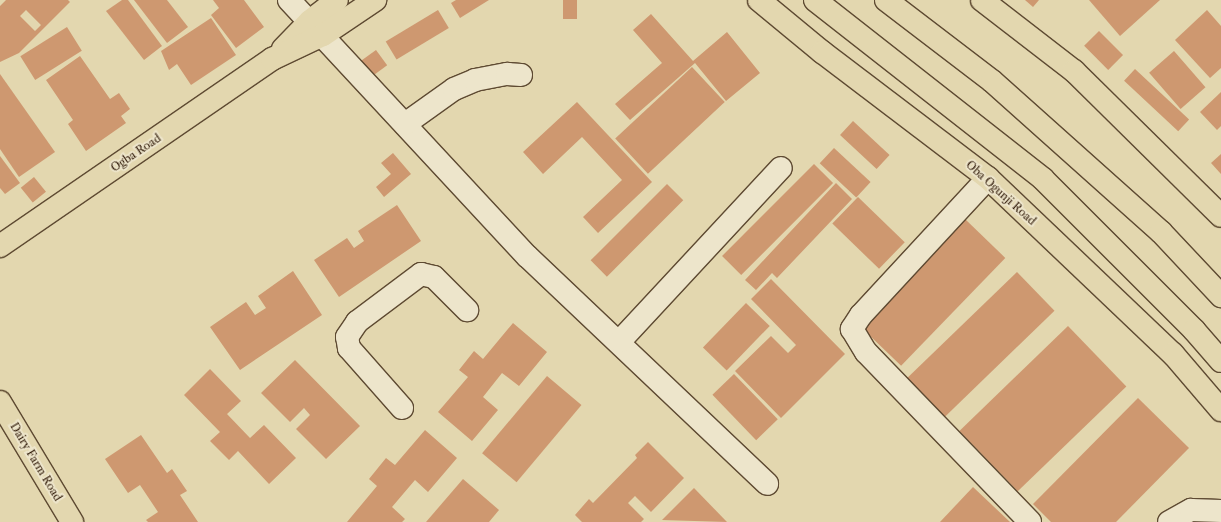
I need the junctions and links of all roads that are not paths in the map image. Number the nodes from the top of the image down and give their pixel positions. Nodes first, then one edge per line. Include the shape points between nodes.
1 (289, 0) edge
2 (338, 0) edge
3 (375, 0) edge
4 (759, 0) edge
5 (815, 0) edge
6 (886, 0) edge
7 (982, 0) edge
8 (317, 28) junction
9 (521, 75) dead end
10 (404, 124) junction
11 (781, 168) dead end
12 (988, 178) junction
13 (1221, 216) edge
14 (0, 246) edge
15 (1221, 296) edge
16 (467, 310) dead end
17 (620, 341) junction
18 (1221, 361) edge
19 (0, 402) edge
20 (402, 408) dead end
21 (1221, 410) edge
22 (767, 484) dead end
23 (1221, 511) edge
24 (72, 522) edge
25 (1030, 522) edge
26 (1169, 522) edge

1 - 8 street
2 - 8 main road, Ogba Road
3 - 8 main road, Ogba Road
4 - 12 main road, Oba Ogunji Road via 822,52
5 - 18 main road via 1044,180 1194,330
6 - 15 main road via 998,86 1161,232
7 - 13 main road via 1074,71
8 - 10 street
8 - 14 main road, Ogba Road
9 - 10 street via 507,74 454,89
10 - 17 street via 527,256
11 - 17 street
12 - 21 main road, Oba Ogunji Road via 1174,354
12 - 25 street via 861,315 852,329 866,352
16 - 20 street via 434,277 421,274 357,322 347,337 349,348
17 - 22 street
19 - 24 main road, Dairy Farm Road
23 - 26 street via 1191,510

